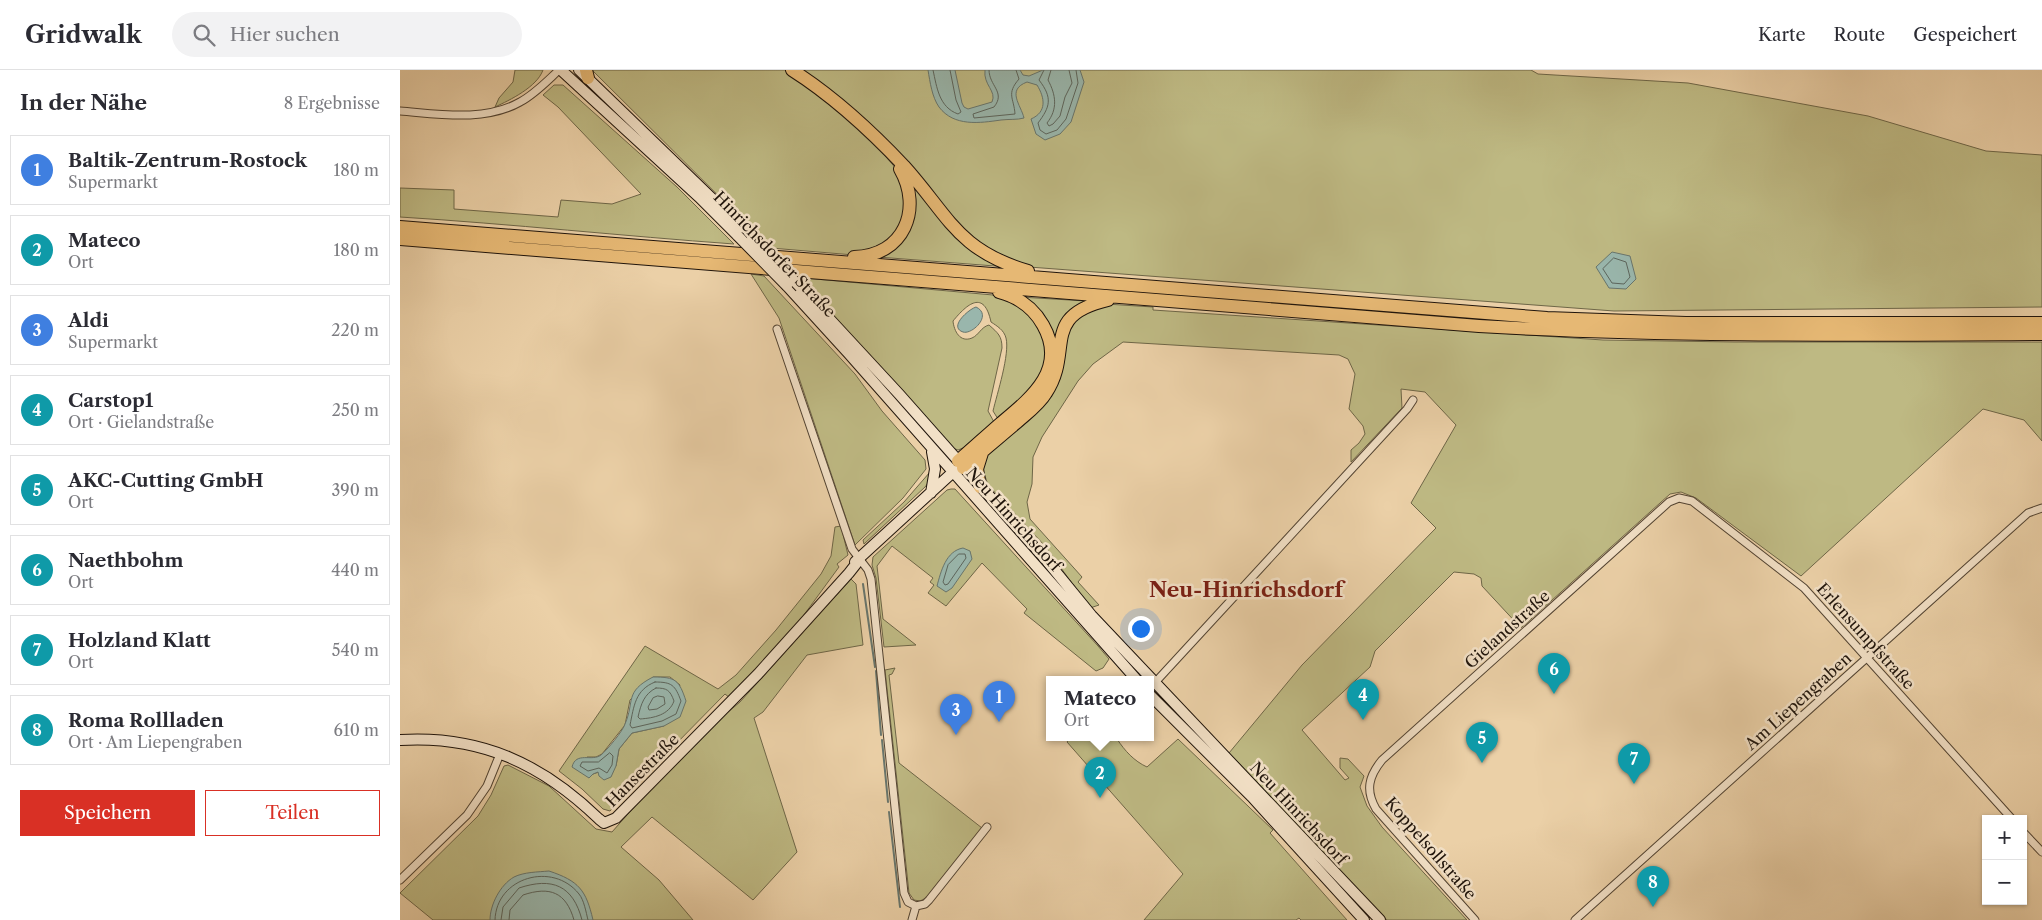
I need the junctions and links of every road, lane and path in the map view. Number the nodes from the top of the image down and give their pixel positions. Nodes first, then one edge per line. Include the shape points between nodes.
1 (560, 70) edge
2 (792, 70) edge
3 (584, 73) edge
4 (400, 111) edge
5 (877, 140) junction
6 (400, 227) edge
7 (400, 239) edge
8 (818, 260) junction
9 (1063, 279) junction
10 (967, 284) junction
11 (1121, 297) junction
12 (2042, 323) edge
13 (776, 329) dead end
14 (2042, 334) edge
15 (1413, 400) dead end
16 (931, 448) junction
17 (985, 449) junction
18 (958, 467) junction
19 (980, 486) junction
20 (931, 492) junction
21 (1679, 498) joint
22 (2042, 508) edge
23 (860, 559) junction
24 (1867, 658) junction
25 (1133, 676) edge
26 (1143, 676) edge
27 (1154, 683) edge
28 (1154, 688) edge
29 (1154, 699) edge
30 (732, 700) joint
31 (400, 740) edge
32 (500, 754) junction
33 (1370, 792) joint
34 (2008, 815) edge
35 (988, 827) dead end
36 (2027, 836) edge
37 (2042, 852) edge
38 (400, 880) edge
39 (916, 906) junction
40 (912, 920) edge
41 (1364, 920) edge
42 (1380, 920) edge
43 (1475, 920) edge
44 (1575, 920) edge

1 - 4 street via 522,101 488,113
1 - 16 main road, Hinrichsdorfer Straße, bridge via 738,236 850,354
2 - 5 highway via 846,111
3 - 18 main road, Hinrichsdorfer Straße, bridge via 800,287
5 - 8 highway via 908,186 910,208 903,230 888,247 873,254
5 - 9 highway via 905,168 953,228 978,249 1017,268
6 - 8 highway
7 - 10 highway
8 - 9 highway
9 - 12 highway via 1479,314 1611,321
10 - 11 highway
10 - 18 highway via 1014,296 1028,305 1044,327 1050,355 1047,375 1036,392
11 - 14 highway via 1601,333
11 - 17 highway via 1086,306 1070,318 1062,331 1056,373 1046,393
13 - 23 street via 852,549
15 - 27 street
16 - 18 main road, Hinrichsdorfer Straße
16 - 20 main road via 935,467
17 - 18 highway
17 - 19 highway via 977,466
18 - 19 main road, Neu Hinrichsdorf
18 - 20 main road, Neu Hinrichsdorf
18 - 25 main road, Neu Hinrichsdorf
19 - 26 main road, Neu Hinrichsdorf
20 - 23 main road, Neu Hinrichsdorf
21 - 24 street, Erlensumpfstraße via 1692,501 1794,579
21 - 33 street, Gielandstraße via 1669,502 1382,760 1372,775
22 - 24 street, Am Liepengraben via 2028,513
23 - 30 main road, Neu Hinrichsdorf
23 - 39 street via 869,574 874,598 904,893 908,902
24 - 34 street, Erlensumpfstraße
24 - 44 street, Am Liepengraben
28 - 42 main road, Neu Hinrichsdorf via 1165,694
29 - 41 main road, Neu Hinrichsdorf via 1252,796
30 - 32 main road, Hansestraße via 610,822 604,823 570,792 542,773
31 - 32 main road, Hansestraße via 438,740 474,745
32 - 38 street via 487,786 467,815
33 - 43 street, Koppelsollstraße via 1372,802 1383,818
35 - 39 street via 929,900
36 - 37 street
39 - 40 street

